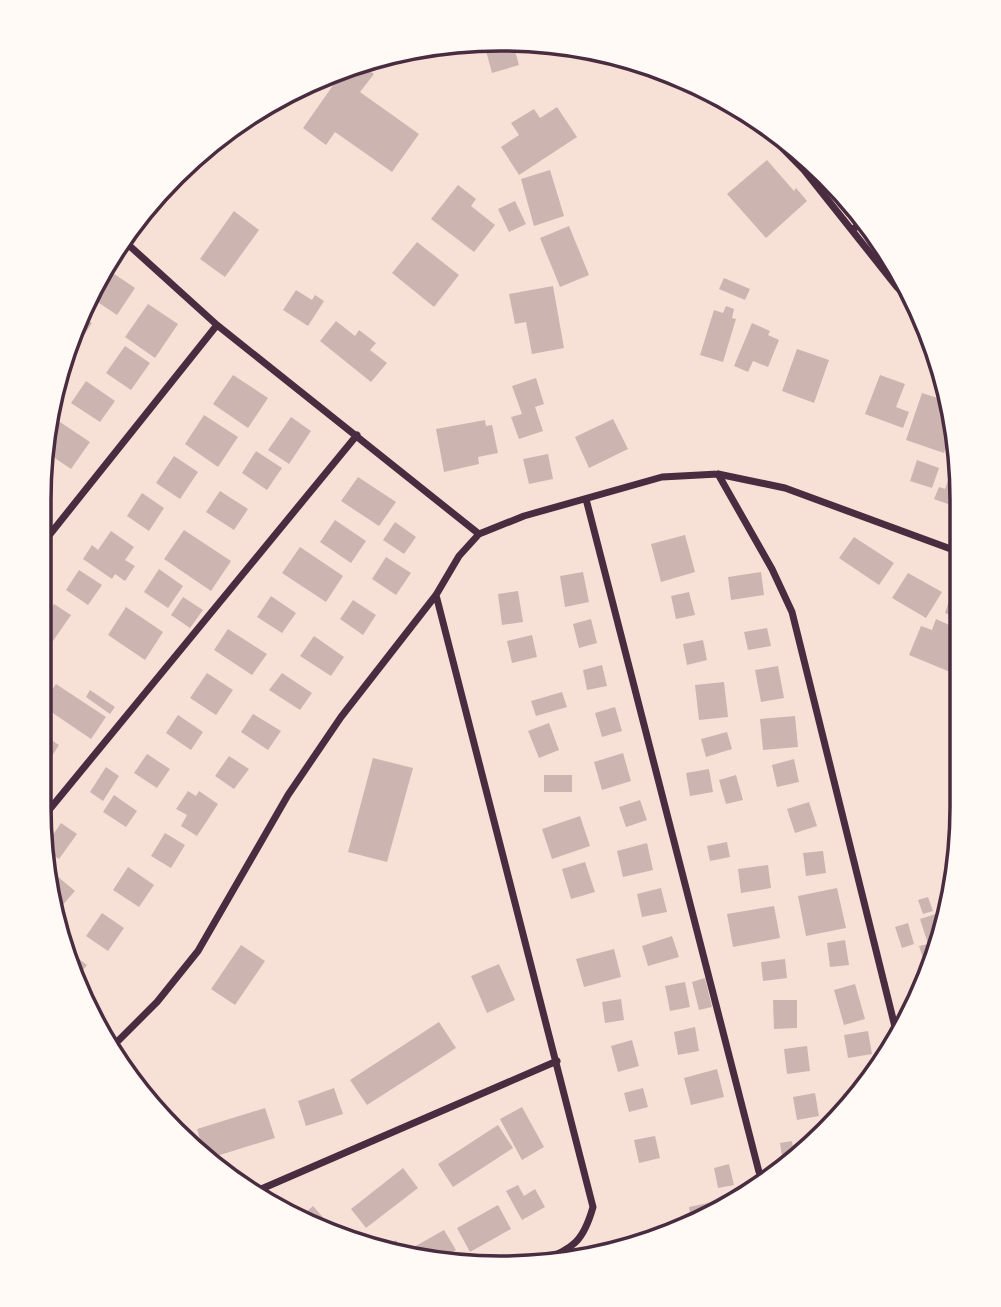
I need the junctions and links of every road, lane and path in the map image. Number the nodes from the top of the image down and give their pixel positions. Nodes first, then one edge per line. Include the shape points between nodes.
1 (793, 159) edge
2 (857, 226) edge
3 (852, 230) junction
4 (130, 246) edge
5 (894, 283) edge
6 (217, 325) junction
7 (357, 435) junction
8 (718, 474) junction
9 (586, 499) junction
10 (51, 533) edge
11 (479, 534) junction
12 (950, 549) edge
13 (436, 595) junction
14 (51, 808) edge
15 (894, 1023) edge
16 (117, 1041) edge
17 (557, 1061) junction
18 (760, 1172) dead end
19 (264, 1188) edge
20 (563, 1252) edge

1 - 3 street
2 - 3 street
3 - 5 street
4 - 6 street
6 - 7 street
6 - 10 street
7 - 11 street
7 - 14 street
8 - 9 street via 662,477
8 - 12 street via 785,488
8 - 15 street via 792,612
9 - 11 street
9 - 18 street
11 - 13 street via 459,556
13 - 16 street via 341,717 288,795 198,951
13 - 17 street
17 - 19 street
17 - 20 street via 593,1207 586,1230

